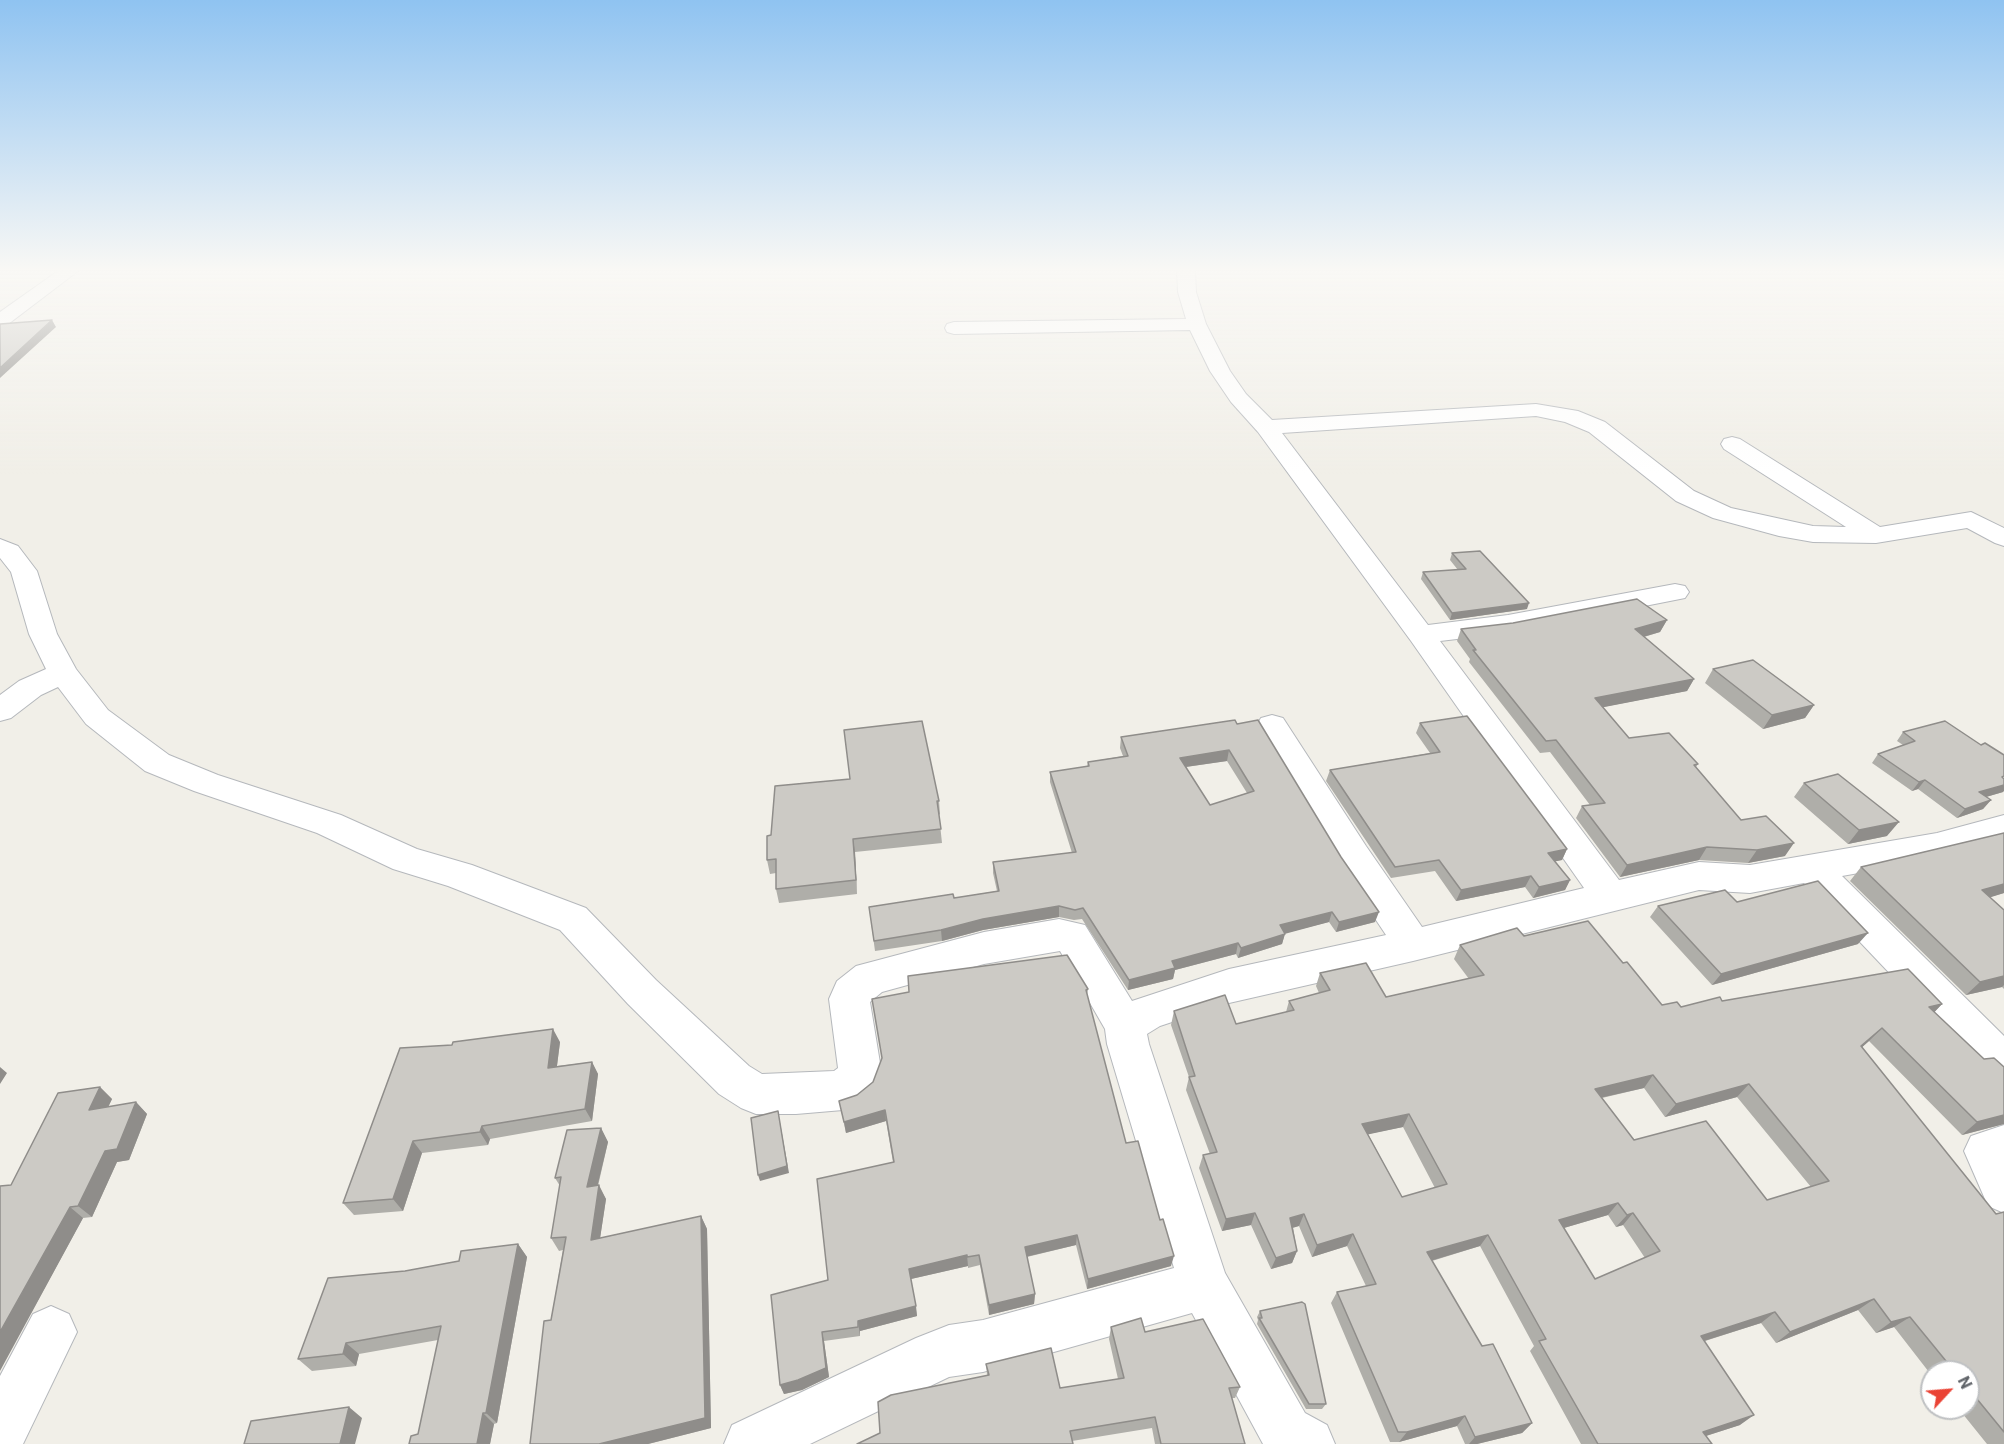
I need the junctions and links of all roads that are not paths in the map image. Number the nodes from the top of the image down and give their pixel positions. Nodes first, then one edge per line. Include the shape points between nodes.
1 (1204, 338) edge
2 (1266, 427) junction
3 (1732, 444) dead end
4 (1876, 535) junction
5 (2004, 538) edge
6 (0, 547) edge
7 (1675, 592) dead end
8 (1421, 635) junction
9 (63, 673) junction
10 (0, 711) edge
11 (1272, 726) dead end
12 (2004, 828) edge
13 (1811, 868) junction
14 (1610, 896) junction
15 (1413, 945) junction
16 (1125, 1026) junction
17 (2004, 1064) edge
18 (2004, 1147) edge
19 (2004, 1190) edge
20 (1204, 1285) junction
21 (51, 1332) dead end
22 (0, 1432) edge
23 (751, 1444) edge
24 (1308, 1444) edge

1 - 2 street via 1220,371
2 - 4 street via 1536,410 1597,427 1685,496 1722,513 1813,534
2 - 8 street
3 - 4 street
4 - 5 street via 1971,520
6 - 9 street via 24,571 43,634
7 - 8 street via 1508,624
8 - 14 street
9 - 10 street via 30,688
9 - 16 street via 97,717 157,763 573,919 734,1080 756,1094 843,1090 858,1078 860,1070 851,993 870,978 984,948 1071,936
11 - 15 street
12 - 13 street via 1937,846
13 - 14 street via 1743,880 1699,876
13 - 17 street
14 - 15 street
15 - 16 street via 1229,986 1147,1013
16 - 20 street
18 - 19 street via 1987,1151
20 - 23 street via 983,1346 949,1351
20 - 24 street via 1286,1432
21 - 22 street

